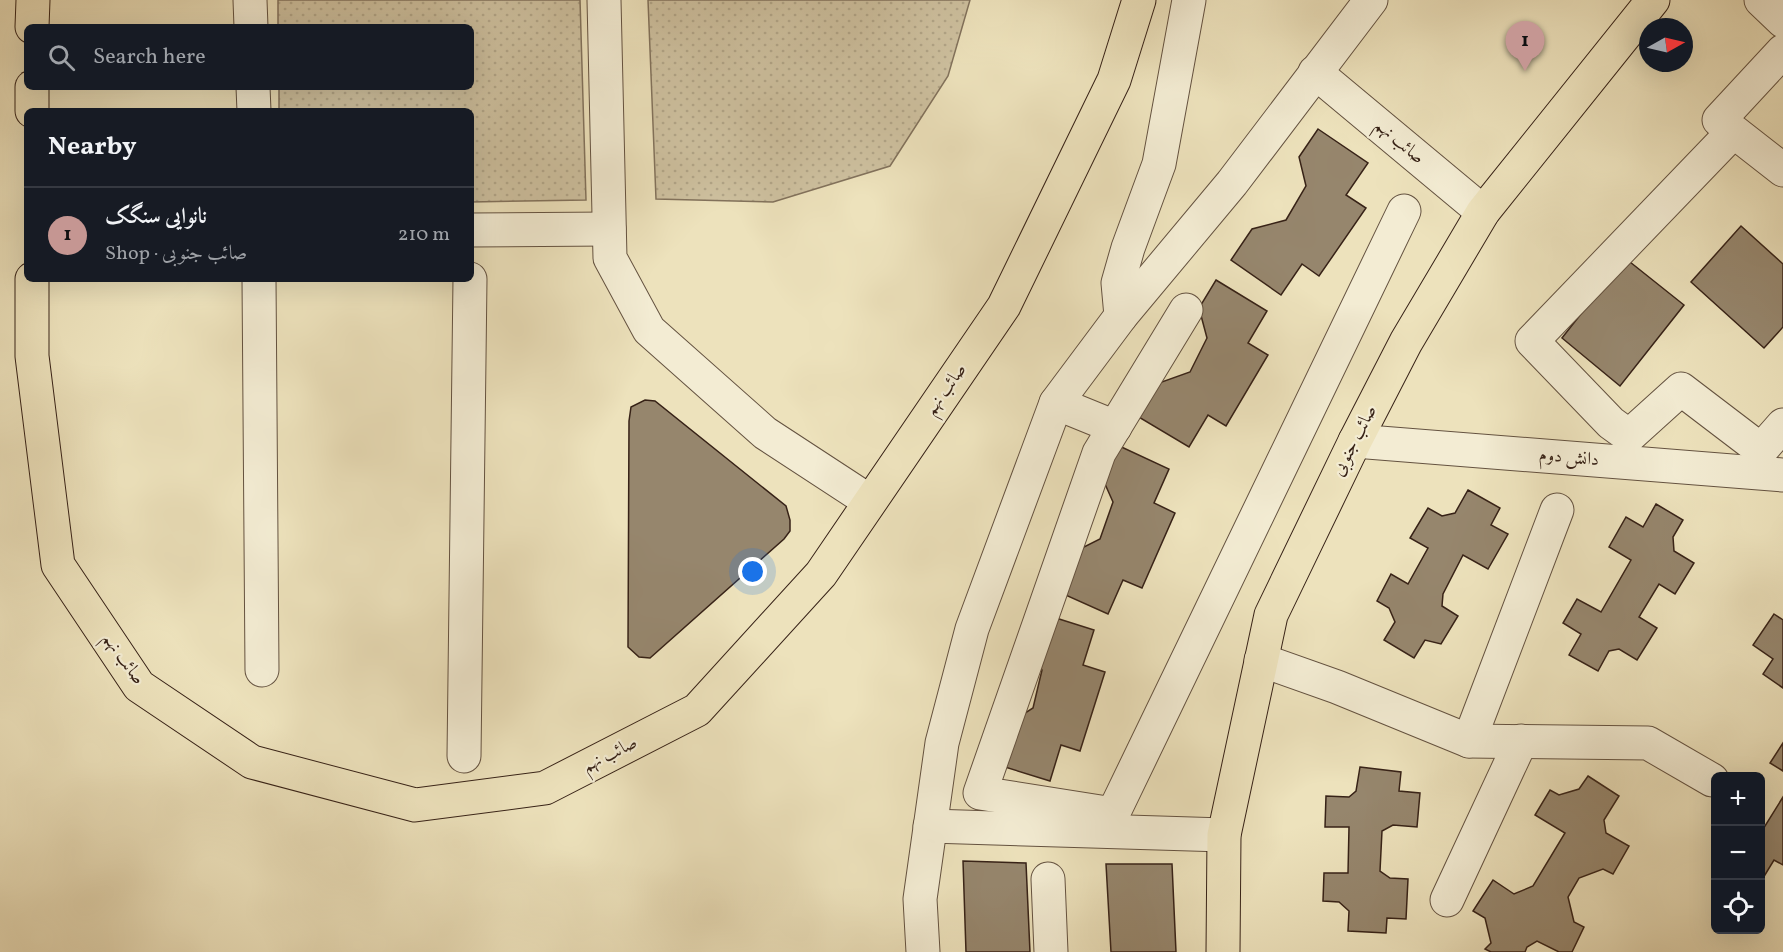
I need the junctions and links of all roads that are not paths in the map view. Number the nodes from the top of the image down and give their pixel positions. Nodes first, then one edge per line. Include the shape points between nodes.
1 (33, 0) edge
2 (250, 0) edge
3 (604, 0) edge
4 (1139, 0) edge
5 (1189, 0) edge
6 (1371, 0) edge
7 (1653, 0) edge
8 (1761, 0) edge
9 (1783, 21) edge
10 (33, 24) edge
11 (251, 24) edge
12 (1783, 51) edge
13 (1315, 72) junction
14 (33, 90) edge
15 (253, 90) edge
16 (33, 108) edge
17 (254, 108) edge
18 (1733, 132) junction
19 (1783, 170) edge
20 (1404, 211) dead end
21 (1483, 212) junction
22 (609, 229) junction
23 (474, 230) edge
24 (32, 282) edge
25 (259, 282) edge
26 (470, 282) edge
27 (1186, 310) dead end
28 (1121, 316) junction
29 (1056, 404) junction
30 (1783, 425) edge
31 (1115, 427) junction
32 (1355, 441) junction
33 (1783, 474) edge
34 (869, 501) junction
35 (1557, 510) dead end
36 (1261, 660) junction
37 (262, 670) dead end
38 (1468, 741) junction
39 (1521, 741) junction
40 (464, 756) dead end
41 (1711, 779) edge
42 (930, 825) junction
43 (1224, 835) junction
44 (1048, 879) dead end
45 (1447, 900) dead end
46 (923, 952) edge
47 (1051, 952) edge
48 (1223, 952) edge

1 - 10 main road
2 - 11 street
3 - 22 street
4 - 34 main road, صائب نهم via 1113,81 1004,306
5 - 28 street via 1159,164 1118,283
6 - 13 street
7 - 21 main road, صائب جنوبی
8 - 9 street
12 - 18 street via 1719,120
13 - 21 street, صائب نهم
13 - 28 street via 1232,183
14 - 16 main road
15 - 17 street
18 - 19 street
18 - 30 street via 1532,341 1611,423 1629,436 1681,389 1761,450
20 - 31 street via 1113,814 980,793 1099,453
21 - 32 main road, صائب جنوبی via 1406,342
22 - 23 street
22 - 34 street via 610,258 649,330 765,433
24 - 34 main road, صائب نهم via 32,356 58,566 139,686 252,762 415,805 545,788 697,710 821,574
25 - 37 street
26 - 40 street
27 - 31 street
28 - 29 street
29 - 31 street
29 - 42 street via 972,629 942,743
32 - 33 street, دانش دوم
32 - 36 main road, صائب جنوبی via 1271,615
35 - 38 street
36 - 38 street
36 - 43 main road, صائب جنوبی
38 - 39 street
39 - 41 street via 1648,743
39 - 45 street
42 - 43 street
42 - 46 street via 920,898
43 - 48 main road, صائب جنوبی
44 - 47 street

